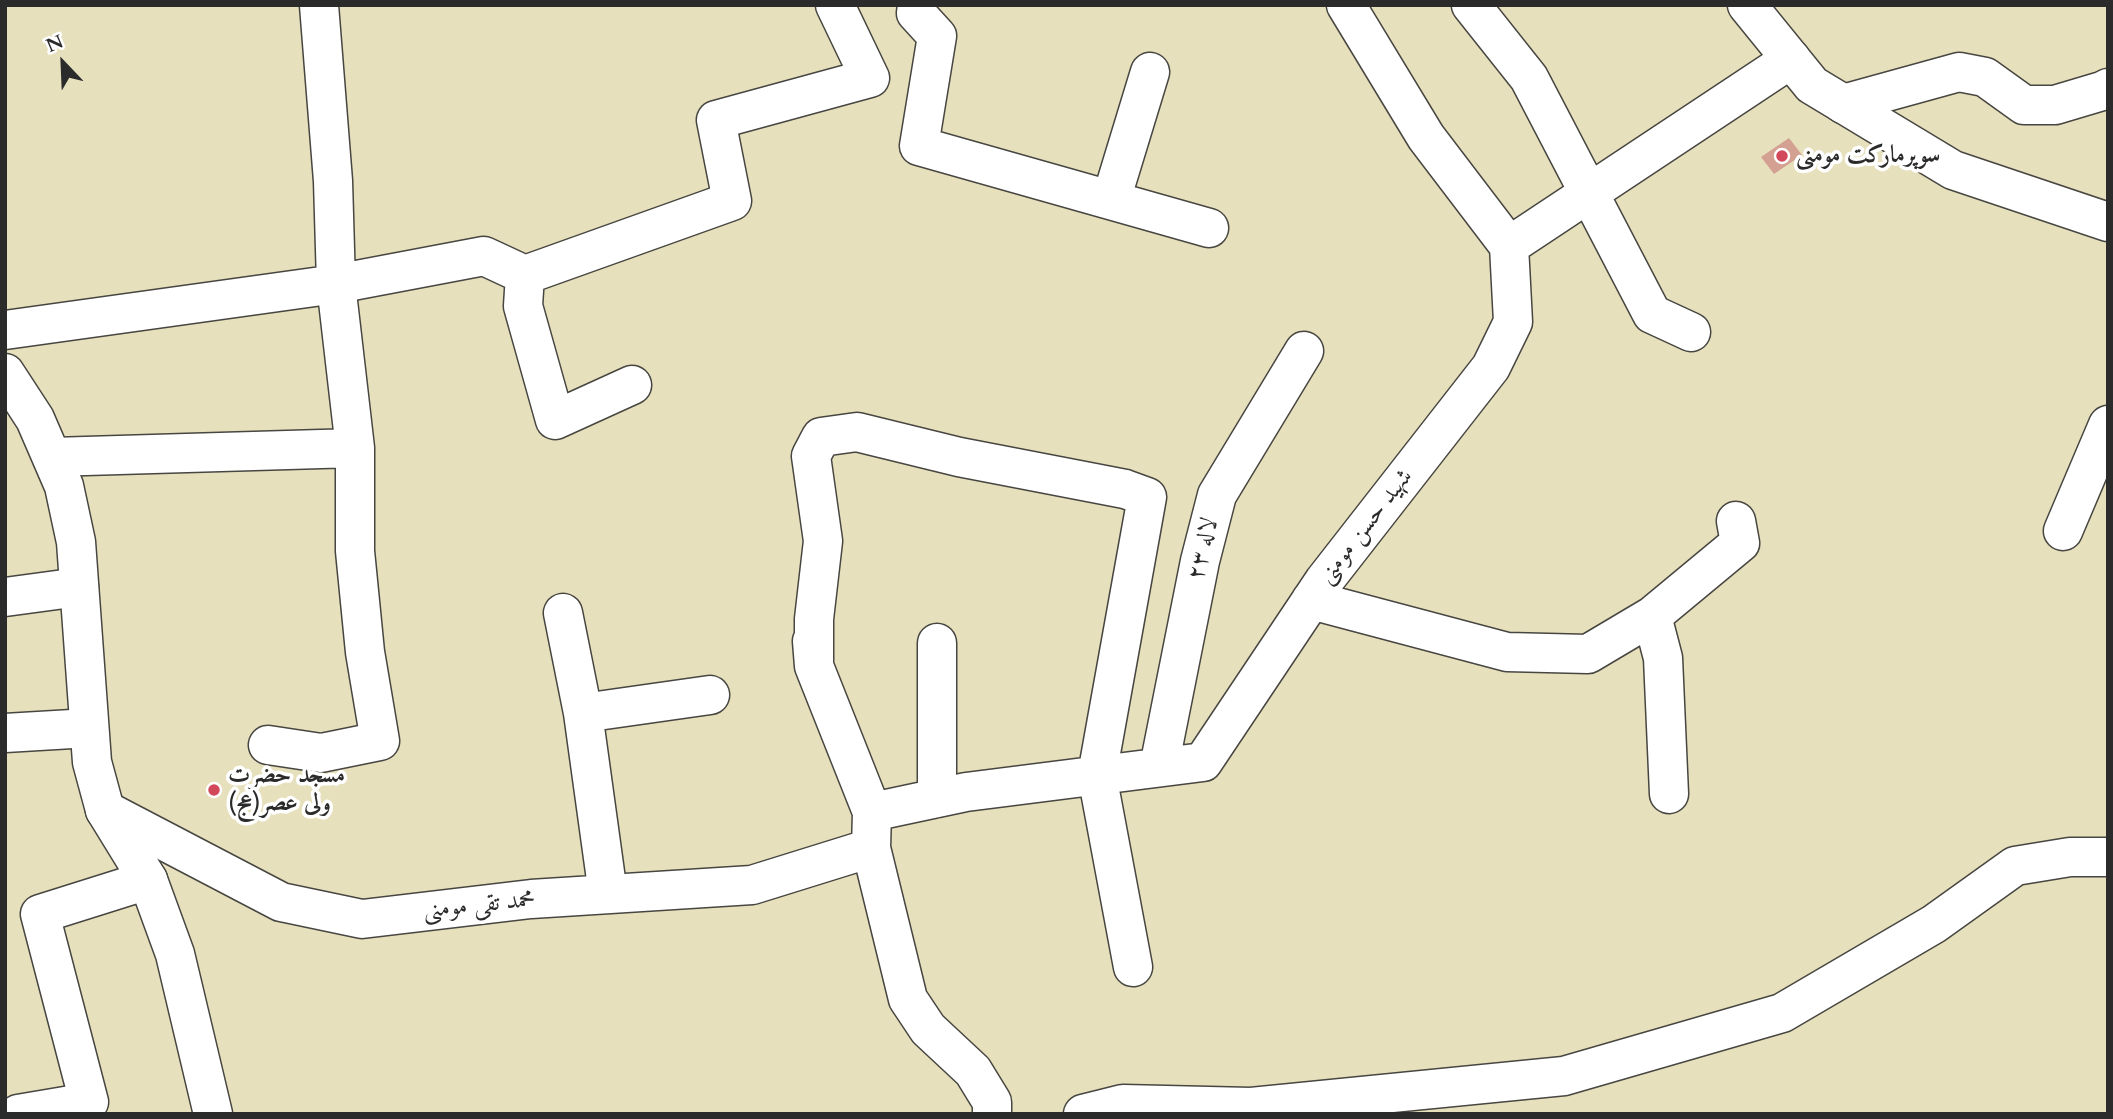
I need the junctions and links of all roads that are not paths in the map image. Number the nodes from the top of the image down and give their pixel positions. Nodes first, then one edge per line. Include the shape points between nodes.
1 (319, 5) edge
2 (835, 5) edge
3 (917, 5) edge
4 (1346, 5) edge
5 (1471, 5) edge
6 (1747, 5) edge
7 (1791, 59) junction
8 (1150, 72) dead end
9 (2108, 88) edge
10 (1843, 104) junction
11 (1589, 193) junction
12 (1111, 200) junction
13 (2108, 222) edge
14 (1209, 228) dead end
15 (1509, 246) junction
16 (525, 275) junction
17 (336, 284) junction
18 (5, 330) edge
19 (1691, 332) dead end
20 (1304, 351) dead end
21 (5, 373) edge
22 (632, 385) dead end
23 (2108, 425) edge
24 (355, 448) junction
25 (52, 457) junction
26 (1736, 521) dead end
27 (2063, 531) dead end
28 (79, 587) junction
29 (5, 597) edge
30 (1311, 600) junction
31 (564, 612) dead end
32 (1652, 615) junction
33 (810, 626) dead end
34 (937, 643) dead end
35 (814, 666) junction
36 (710, 695) dead end
37 (583, 713) junction
38 (89, 728) junction
39 (5, 733) edge
40 (268, 745) dead end
41 (1159, 767) junction
42 (1097, 775) junction
43 (1669, 794) dead end
44 (937, 798) junction
45 (105, 810) junction
46 (872, 830) junction
47 (2108, 856) edge
48 (148, 880) junction
49 (608, 894) junction
50 (1132, 967) dead end
51 (18, 1114) edge
52 (213, 1114) edge
53 (992, 1114) edge
54 (1083, 1114) edge

1 - 17 street
2 - 16 street via 870,78 716,120 732,201
3 - 12 street via 916,13 937,36 919,146
4 - 15 street via 1426,137
5 - 11 street via 1529,78
6 - 7 street
7 - 10 street via 1812,85
7 - 11 street
8 - 12 street
9 - 10 street via 2055,105 2024,105 1985,77 1959,72
10 - 13 street via 1953,170
11 - 15 street
11 - 19 street via 1652,314
12 - 14 street
15 - 30 street, شهید حسن مومنی via 1513,322 1491,368
16 - 17 street via 484,256
16 - 22 street via 523,306 555,420
17 - 18 street
17 - 24 street
20 - 41 street, لاله ۲۳ via 1217,495
21 - 25 street via 35,419
23 - 27 street
24 - 25 street
24 - 40 street via 355,551 380,741 321,753
25 - 28 street via 64,486 76,542
26 - 32 street via 1740,542
28 - 29 street
28 - 38 street
30 - 32 street via 1507,652 1588,654
30 - 41 street, شهید حسن مومنی via 1202,762
31 - 37 street
32 - 43 street via 1663,658
33 - 35 street
34 - 44 street
35 - 42 street via 823,541 811,456 821,437 857,432 1147,497
35 - 46 street
36 - 37 street
37 - 49 street
38 - 39 street
38 - 45 street via 92,762
41 - 42 street, شهید حسن مومنی
42 - 44 street, شهید حسن مومنی
42 - 50 street
44 - 46 street, شهید حسن مومنی
45 - 48 street
45 - 49 street, محمد تقی مومنی via 281,902 362,919
46 - 49 street, محمد تقی مومنی via 752,885
46 - 53 street via 908,999 928,1029 972,1071 992,1102
47 - 54 street via 2015,866 1934,924 1782,1013 1564,1076 1251,1107 1123,1104
48 - 51 street via 40,914 89,1102
48 - 52 street via 175,954

